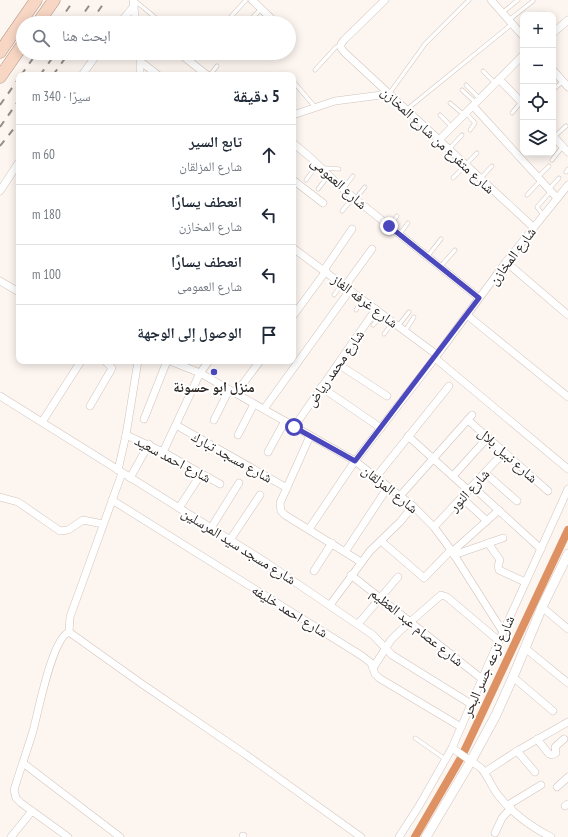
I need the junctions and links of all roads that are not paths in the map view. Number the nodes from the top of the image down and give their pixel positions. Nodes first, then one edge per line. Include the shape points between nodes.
1 (36, 0) edge
2 (54, 0) edge
3 (246, 0) edge
4 (252, 0) edge
5 (385, 0) edge
6 (469, 0) edge
7 (491, 0) edge
8 (518, 0) edge
9 (533, 1) dead end
10 (133, 2) edge
11 (261, 9) junction
12 (502, 13) junction
13 (25, 16) edge
14 (43, 16) edge
15 (124, 16) edge
16 (136, 16) edge
17 (152, 16) edge
18 (232, 16) edge
19 (254, 16) edge
20 (268, 16) edge
21 (568, 20) edge
22 (510, 22) junction
23 (16, 29) edge
24 (556, 30) edge
25 (520, 33) edge
26 (342, 50) junction
27 (0, 52) edge
28 (16, 54) edge
29 (520, 58) edge
30 (93, 60) edge
31 (188, 60) edge
32 (141, 62) joint
33 (217, 66) dead end
34 (315, 70) dead end
35 (483, 71) dead end
36 (84, 72) edge
37 (140, 72) edge
38 (154, 72) edge
39 (203, 72) edge
40 (212, 72) edge
41 (556, 73) edge
42 (0, 77) edge
43 (497, 81) junction
44 (566, 84) edge
45 (296, 85) edge
46 (466, 85) dead end
47 (556, 89) edge
48 (462, 90) dead end
49 (389, 94) junction
50 (520, 99) edge
51 (520, 101) edge
52 (450, 103) dead end
53 (476, 103) junction
54 (315, 107) junction
55 (406, 110) junction
56 (512, 112) dead end
57 (296, 114) edge
58 (465, 114) junction
59 (440, 115) dead end
60 (566, 126) dead end
61 (452, 127) junction
62 (470, 130) dead end
63 (462, 135) dead end
64 (556, 135) edge
65 (556, 139) edge
66 (439, 140) junction
67 (296, 146) edge
68 (562, 146) junction
69 (449, 149) junction
70 (568, 152) edge
71 (477, 153) dead end
72 (552, 160) dead end
73 (466, 165) junction
74 (16, 166) edge
75 (320, 166) junction
76 (492, 166) dead end
77 (549, 166) dead end
78 (339, 169) dead end
79 (329, 175) junction
80 (353, 176) dead end
81 (453, 178) dead end
82 (480, 178) junction
83 (559, 178) dead end
84 (539, 179) junction
85 (306, 180) dead end
86 (296, 182) edge
87 (568, 185) edge
88 (365, 187) dead end
89 (318, 189) dead end
90 (343, 189) junction
91 (0, 190) edge
92 (550, 190) junction
93 (527, 195) dead end
94 (354, 198) junction
95 (557, 198) junction
96 (323, 203) dead end
97 (342, 211) dead end
98 (543, 215) junction
99 (398, 216) dead end
100 (408, 223) dead end
101 (389, 226) junction
102 (533, 227) junction
103 (352, 229) dead end
104 (399, 235) junction
105 (441, 239) dead end
106 (372, 249) dead end
107 (296, 250) edge
108 (455, 250) dead end
109 (426, 257) junction
110 (506, 262) junction
111 (440, 267) junction
112 (325, 270) junction
113 (0, 281) edge
114 (346, 286) junction
115 (16, 290) edge
116 (334, 295) dead end
117 (479, 298) junction
118 (363, 299) junction
119 (376, 309) junction
120 (356, 310) dead end
121 (296, 312) edge
122 (409, 312) dead end
123 (383, 314) junction
124 (467, 315) junction
125 (568, 315) edge
126 (414, 317) dead end
127 (396, 324) junction
128 (373, 325) dead end
129 (405, 331) junction
130 (384, 334) dead end
131 (436, 357) junction
132 (296, 361) edge
133 (79, 364) edge
134 (108, 364) edge
135 (138, 364) edge
136 (168, 364) edge
137 (176, 364) edge
138 (207, 364) edge
139 (257, 364) edge
140 (294, 364) edge
141 (338, 364) junction
142 (200, 374) junction
143 (449, 386) dead end
144 (321, 387) junction
145 (232, 392) junction
146 (0, 396) edge
147 (387, 396) dead end
148 (568, 397) edge
149 (254, 404) junction
150 (90, 406) dead end
151 (264, 409) junction
152 (144, 419) dead end
153 (214, 420) dead end
154 (42, 422) junction
155 (285, 422) junction
156 (176, 425) junction
157 (294, 427) junction
158 (381, 428) junction
159 (126, 435) junction
160 (238, 435) dead end
161 (310, 436) junction
162 (408, 436) junction
163 (488, 437) junction
164 (149, 444) junction
165 (163, 452) junction
166 (268, 452) dead end
167 (504, 452) junction
168 (433, 458) junction
169 (355, 461) junction
170 (568, 469) edge
171 (120, 472) junction
172 (485, 473) junction
173 (201, 474) junction
174 (453, 476) junction
175 (376, 477) junction
176 (130, 478) junction
177 (239, 483) dead end
178 (220, 484) dead end
179 (388, 487) junction
180 (287, 488) junction
181 (470, 488) junction
182 (568, 489) edge
183 (548, 491) dead end
184 (260, 495) dead end
185 (400, 496) junction
186 (0, 497) edge
187 (462, 498) junction
188 (112, 500) junction
189 (517, 501) dead end
190 (413, 506) junction
191 (179, 508) junction
192 (499, 510) junction
193 (487, 521) junction
194 (103, 524) junction
195 (434, 527) junction
196 (211, 528) junction
197 (309, 529) junction
198 (503, 538) dead end
199 (230, 540) junction
200 (381, 540) junction
201 (332, 543) junction
202 (488, 543) junction
203 (541, 549) junction
204 (345, 552) junction
205 (452, 552) junction
206 (567, 560) edge
207 (361, 562) junction
208 (314, 571) dead end
209 (351, 575) junction
210 (398, 577) dead end
211 (526, 582) junction
212 (380, 597) junction
213 (330, 605) junction
214 (542, 607) junction
215 (411, 622) junction
216 (358, 624) junction
217 (568, 629) edge
218 (69, 632) junction
219 (503, 632) junction
220 (499, 641) junction
221 (385, 648) junction
222 (525, 648) junction
223 (373, 668) junction
224 (513, 677) junction
225 (482, 679) junction
226 (568, 683) edge
227 (471, 704) junction
228 (553, 711) dead end
229 (568, 722) edge
230 (461, 727) junction
231 (416, 738) dead end
232 (536, 739) junction
233 (564, 739) dead end
234 (454, 750) junction
235 (517, 751) junction
236 (445, 759) junction
237 (469, 760) junction
238 (23, 763) junction
239 (485, 772) junction
240 (535, 772) dead end
241 (568, 777) edge
242 (541, 785) dead end
243 (557, 787) dead end
244 (509, 807) junction
245 (32, 811) junction
246 (495, 833) dead end
247 (11, 837) edge
248 (68, 837) edge
249 (120, 837) edge
250 (362, 837) edge
251 (398, 837) edge
252 (426, 837) edge
253 (551, 837) edge

1 - 13 highway
2 - 14 highway
3 - 18 lane
4 - 11 street
5 - 26 street via 344,40
6 - 49 lane via 425,44
7 - 12 street
8 - 12 lane
9 - 22 lane
10 - 15 street
10 - 16 street
10 - 17 lane
11 - 19 lane
11 - 20 street
12 - 22 street
21 - 24 street
22 - 25 street
22 - 55 lane
23 - 27 highway
26 - 34 lane via 336,47
26 - 49 street, شارع متفرع من شارع المخازن
28 - 42 highway
29 - 43 street
30 - 36 street
31 - 39 street
32 - 37 street
32 - 38 street
33 - 40 lane
35 - 43 lane
41 - 44 street
43 - 50 street
43 - 53 street
44 - 47 lane
45 - 54 lane
46 - 53 lane
48 - 53 lane
49 - 54 street via 343,100
49 - 55 street, شارع متفرع من شارع المخازن
51 - 56 lane
52 - 58 lane
53 - 58 street
53 - 84 street
54 - 57 street
55 - 66 street, شارع متفرع من شارع المخازن
58 - 61 street
58 - 62 lane via 475,123
59 - 61 lane
60 - 64 lane
61 - 66 street
63 - 69 lane
65 - 68 street
66 - 69 street, شارع متفرع من شارع المخازن
67 - 75 street, شارع العمومى
68 - 70 street
68 - 72 lane
69 - 73 street, شارع متفرع من شارع المخازن
71 - 73 lane
73 - 81 lane
73 - 82 street, شارع متفرع من شارع المخازن
74 - 91 street
75 - 78 lane
75 - 79 street, شارع العمومى
75 - 85 lane
76 - 82 lane
77 - 84 lane
79 - 89 lane
79 - 90 street, شارع العمومى
80 - 90 lane
82 - 102 street, شارع متفرع من شارع المخازن
83 - 92 lane
84 - 92 street
84 - 93 lane
86 - 96 street
87 - 95 street, شارع المخازن
88 - 94 lane
90 - 94 street, شارع العمومى
92 - 95 street
92 - 98 lane via 536,207
94 - 97 lane
94 - 101 street, شارع العمومى
95 - 98 street, شارع المخازن
98 - 102 street, شارع المخازن
99 - 101 lane
100 - 104 lane
101 - 104 street, شارع العمومى
102 - 110 street, شارع المخازن
103 - 112 street
104 - 109 street, شارع العمومى
105 - 109 lane
106 - 114 street
107 - 112 street, شارع غرفه الغاز
108 - 111 lane
109 - 111 street, شارع العمومى
110 - 117 street, شارع المخازن
110 - 125 street
111 - 117 street, شارع العمومى
112 - 114 street, شارع غرفه الغاز
112 - 121 street
113 - 115 street
114 - 116 lane
114 - 118 street, شارع غرفه الغاز
114 - 132 street
117 - 124 street, شارع المخازن
118 - 119 street, شارع غرفه الغاز
118 - 120 lane
119 - 123 street, شارع غرفه الغاز
119 - 141 street, شارع محمد رياض
122 - 127 lane
123 - 127 street, شارع غرفه الغاز
123 - 128 lane
124 - 131 street, شارع المخازن
124 - 148 street
126 - 129 lane
127 - 129 street, شارع غرفه الغاز
127 - 130 lane
129 - 131 street, شارع غرفه الغاز
131 - 158 street, شارع المخازن
131 - 170 street, شارع غرفه الغاز
133 - 154 street
134 - 150 street via 112,368
135 - 159 street
136 - 152 street
137 - 142 street, شارع المزلقان
138 - 142 street
139 - 145 street
140 - 151 street
141 - 144 street, شارع محمد رياض
141 - 147 street
142 - 145 street, شارع المزلقان
142 - 156 street
143 - 162 street
144 - 157 street, شارع محمد رياض
144 - 158 street
145 - 149 street, شارع المزلقان
145 - 153 street
146 - 154 street, شارع مسجد سيد المرسلين
149 - 151 street, شارع المزلقان
149 - 160 street
151 - 155 street, شارع المزلقان
154 - 171 street, شارع مسجد سيد المرسلين
155 - 157 street, شارع المزلقان
155 - 166 street
156 - 165 street
156 - 180 street, شارع مسجد تبارك
157 - 161 street, شارع المزلقان
158 - 169 street, شارع المخازن
159 - 164 street, شارع احمد سعيد
159 - 171 street
161 - 169 street, شارع المزلقان
161 - 180 street
162 - 168 street
162 - 175 street
163 - 167 street, شارع نبيل بلال
163 - 168 street, شارع نبيل بلال via 470,417
163 - 174 street
164 - 165 street, شارع احمد سعيد
164 - 176 street
165 - 173 street, شارع احمد سعيد
167 - 172 street, شارع النور
167 - 183 street, شارع نبيل بلال
168 - 174 street
168 - 185 street
169 - 175 street, شارع المزلقان
169 - 197 street, شارع المخازن
171 - 176 street, شارع مسجد سيد المرسلين
171 - 188 street
172 - 181 street, شارع النور
172 - 189 street
173 - 178 street, شارع احمد سعيد
173 - 191 street
174 - 181 street
175 - 179 street, شارع المزلقان
176 - 191 street, شارع مسجد سيد المرسلين
177 - 196 street
179 - 185 street, شارع المزلقان
179 - 204 street
180 - 197 street via 280,503 281,512
181 - 187 street, شارع النور
181 - 192 street
182 - 203 street, شارع ترعه جسر البحر
184 - 199 street
185 - 190 street, شارع المزلقان
186 - 194 street via 18,502 60,532 83,520
187 - 193 street
187 - 195 street, شارع النور
188 - 194 street
188 - 223 street, شارع احمد خليفه via 362,656
190 - 195 street, شارع المزلقان
190 - 200 street
191 - 196 street, شارع مسجد سيد المرسلين
192 - 193 street
192 - 203 street
193 - 205 street
194 - 218 street via 70,617
195 - 205 street, شارع المزلقان
196 - 199 street, شارع مسجد سيد المرسلين
197 - 201 street
198 - 202 street
199 - 213 street, شارع مسجد سيد المرسلين
200 - 205 street via 424,578
200 - 207 street
201 - 204 street
201 - 208 street
202 - 205 street
202 - 211 street via 500,560 499,570
203 - 211 street, شارع ترعه جسر البحر
204 - 207 street
205 - 219 street, شارع المزلقان
206 - 214 street, شارع ترعه جسر البحر
207 - 209 street
209 - 212 street, شارع عصام عبد العظيم
209 - 213 street
210 - 212 street
211 - 219 street, شارع ترعه جسر البحر
212 - 215 street, شارع عصام عبد العظيم
212 - 216 street
213 - 216 street, شارع مسجد سيد المرسلين
214 - 217 street
214 - 222 street, شارع ترعه جسر البحر
215 - 220 street via 441,594
215 - 221 street via 400,630
215 - 225 street, شارع عصام عبد العظيم
216 - 221 street, شارع مسجد سيد المرسلين via 378,639
218 - 238 street via 61,639 45,676
218 - 250 street
219 - 220 street, شارع ترعه جسر البحر
220 - 225 street, شارع ترعه جسر البحر
221 - 223 street
221 - 227 street, شارع مسجد سيد المرسلين via 392,655
222 - 224 street, شارع ترعه جسر البحر
222 - 226 street
223 - 230 street, شارع احمد خليفه via 379,678
224 - 228 street
224 - 237 street, شارع ترعه جسر البحر via 496,715
225 - 227 street, شارع ترعه جسر البحر
227 - 230 street, شارع ترعه جسر البحر
229 - 232 street
230 - 234 street, شارع ترعه جسر البحر
231 - 236 lane
232 - 233 street via 548,754 552,755 556,753 555,747
232 - 235 street
234 - 236 street, شارع ترعه جسر البحر
234 - 237 street
235 - 239 street
235 - 240 street
236 - 251 street, شارع ترعه جسر البحر
237 - 239 street
237 - 252 street, شارع ترعه جسر البحر
238 - 245 street via 14,790 16,798
238 - 249 street
239 - 244 street via 498,795
241 - 243 street
242 - 244 street
244 - 246 street
244 - 253 street via 535,829
245 - 247 street
245 - 248 street

